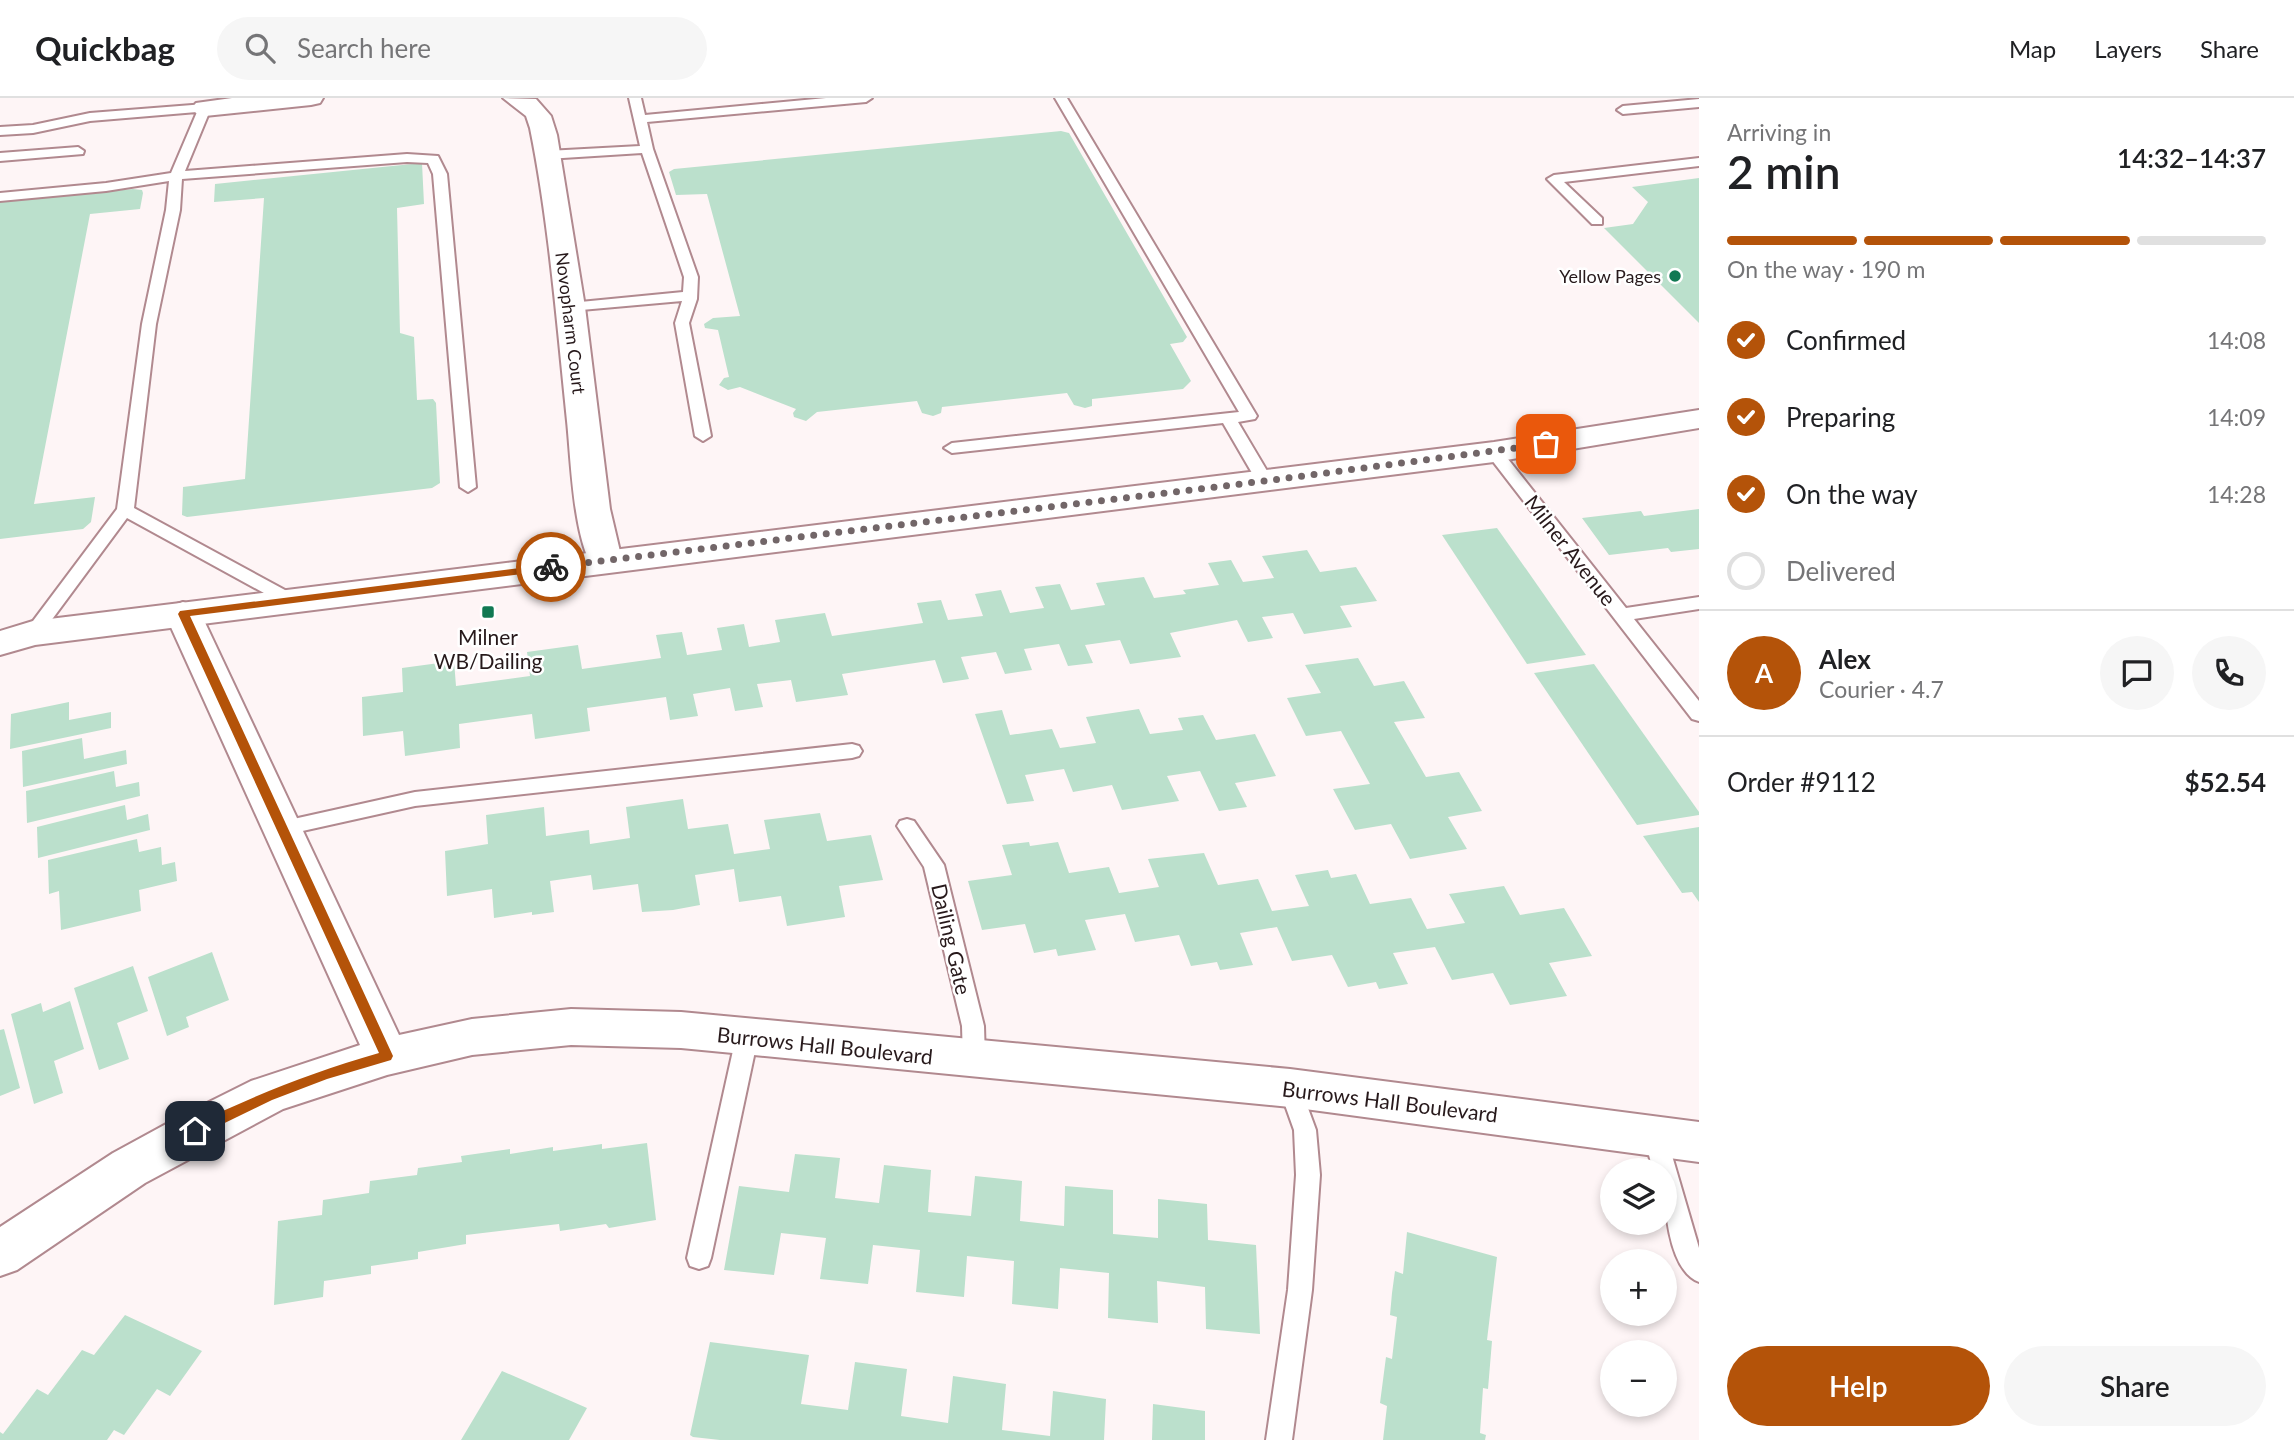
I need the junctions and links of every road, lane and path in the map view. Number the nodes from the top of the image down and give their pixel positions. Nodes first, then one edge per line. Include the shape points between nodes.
1 (311, 98) edge
2 (515, 98) edge
3 (635, 98) edge
4 (866, 98) edge
5 (1061, 98) edge
6 (1699, 103) edge
7 (205, 108) junction
8 (1623, 110) dead end
9 (90, 117) junction
10 (0, 119) edge
11 (640, 119) junction
12 (0, 131) edge
13 (647, 149) junction
14 (78, 151) dead end
15 (547, 155) junction
16 (0, 157) edge
17 (1699, 162) edge
18 (176, 176) junction
19 (0, 197) edge
20 (1597, 221) dead end
21 (690, 296) junction
22 (570, 307) junction
23 (1228, 418) junction
24 (1699, 419) edge
25 (703, 436) dead end
26 (952, 448) dead end
27 (1494, 452) junction
28 (1265, 481) junction
29 (468, 487) dead end
30 (125, 510) junction
31 (605, 561) junction
32 (290, 600) junction
33 (1699, 603) edge
34 (183, 614) junction
35 (1622, 615) junction
36 (33, 633) junction
37 (0, 643) edge
38 (1699, 715) edge
39 (852, 751) dead end
40 (907, 826) dead end
41 (280, 829) junction
42 (747, 1037) junction
43 (387, 1056) junction
44 (974, 1060) junction
45 (1290, 1088) junction
46 (1655, 1135) junction
47 (1699, 1142) edge
48 (0, 1254) edge
49 (699, 1258) dead end
50 (1699, 1271) edge
51 (1279, 1440) edge

1 - 7 street
2 - 15 street, Novopharm Court via 540,116
3 - 11 lane
4 - 11 lane
5 - 23 lane via 1249,416
6 - 8 lane
7 - 9 lane
7 - 18 lane
9 - 10 lane
9 - 12 lane
11 - 13 lane
13 - 15 lane
13 - 21 lane via 691,278
14 - 16 lane
15 - 22 street, Novopharm Court
17 - 20 lane via 1554,179
18 - 19 lane
18 - 29 lane via 433,159 440,174
18 - 30 lane via 149,324
21 - 22 lane
21 - 25 lane via 682,323
22 - 31 street, Novopharm Court via 593,509
23 - 26 lane
23 - 28 lane
24 - 27 street
27 - 28 street
27 - 35 lane, Milner Avenue
28 - 31 street
30 - 32 lane
30 - 36 lane
31 - 32 street
32 - 34 street
33 - 35 lane, Milner Avenue
34 - 36 street
34 - 41 street
35 - 38 lane, Milner Avenue
36 - 37 street
39 - 41 lane via 415,799
40 - 44 lane, Dailing Gate via 934,864 973,1027
41 - 43 street
42 - 43 street, Burrows Hall Boulevard via 571,1027 472,1037
42 - 44 street, Burrows Hall Boulevard
42 - 49 lane
43 - 48 street, Burrows Hall Boulevard via 267,1096 195,1131 129,1168
44 - 45 street, Burrows Hall Boulevard
45 - 46 street, Burrows Hall Boulevard
45 - 51 lane via 1305,1130 1308,1175 1300,1290
46 - 47 street, Burrows Hall Boulevard
46 - 50 lane via 1691,1262

